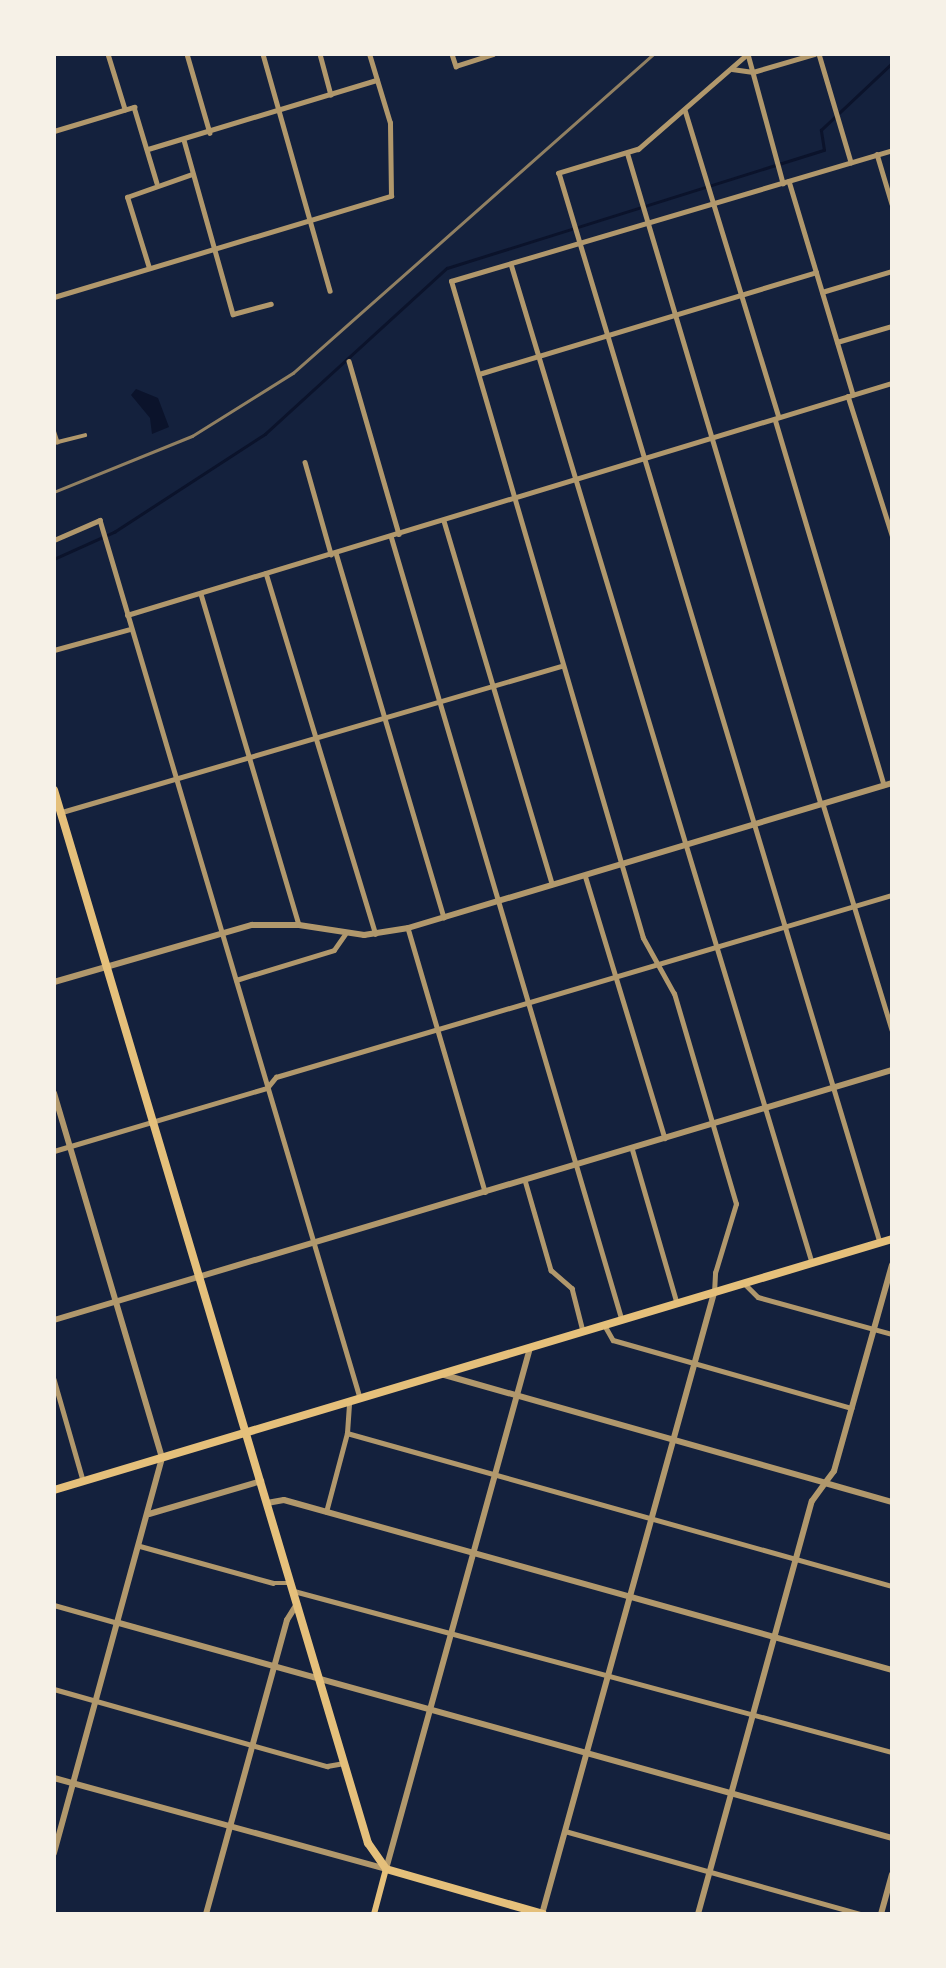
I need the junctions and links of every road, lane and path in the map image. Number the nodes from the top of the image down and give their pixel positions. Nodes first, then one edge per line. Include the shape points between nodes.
1 (108, 54) edge
2 (187, 54) edge
3 (263, 54) edge
4 (320, 54) edge
5 (369, 54) edge
6 (452, 54) edge
7 (493, 54) edge
8 (748, 54) edge
9 (817, 54) edge
10 (731, 69) junction
11 (753, 72) junction
12 (377, 80) junction
13 (331, 95) junction
14 (125, 110) junction
15 (685, 110) junction
16 (280, 111) junction
17 (54, 131) edge
18 (210, 134) junction
19 (184, 140) junction
20 (148, 149) junction
21 (892, 150) edge
22 (877, 154) junction
23 (628, 155) junction
24 (851, 162) junction
25 (192, 174) junction
26 (786, 182) junction
27 (157, 183) junction
28 (715, 203) junction
29 (892, 204) edge
30 (311, 219) junction
31 (646, 223) junction
32 (578, 243) junction
33 (214, 248) junction
34 (510, 264) junction
35 (149, 268) junction
36 (892, 271) edge
37 (816, 272) junction
38 (330, 291) dead end
39 (822, 292) junction
40 (744, 295) junction
41 (54, 297) edge
42 (271, 304) dead end
43 (674, 316) junction
44 (892, 326) edge
45 (606, 334) junction
46 (837, 342) junction
47 (539, 356) junction
48 (349, 361) dead end
49 (479, 374) junction
50 (892, 383) edge
51 (850, 396) junction
52 (777, 418) junction
53 (54, 430) edge
54 (85, 435) dead end
55 (712, 437) junction
56 (56, 442) edge
57 (643, 458) junction
58 (305, 462) dead end
59 (575, 478) junction
60 (511, 499) junction
61 (444, 521) junction
62 (400, 534) junction
63 (892, 535) edge
64 (391, 537) junction
65 (54, 540) edge
66 (334, 553) junction
67 (266, 573) junction
68 (201, 593) junction
69 (127, 615) junction
70 (130, 629) junction
71 (54, 650) edge
72 (561, 666) junction
73 (493, 687) junction
74 (440, 702) junction
75 (386, 719) junction
76 (318, 738) junction
77 (251, 759) junction
78 (177, 782) junction
79 (888, 784) edge
80 (54, 790) edge
81 (822, 804) junction
82 (57, 813) edge
83 (753, 824) junction
84 (685, 845) junction
85 (621, 865) junction
86 (585, 874) junction
87 (552, 884) junction
88 (892, 895) edge
89 (499, 901) junction
90 (855, 906) junction
91 (444, 917) junction
92 (299, 925) junction
93 (408, 928) junction
94 (786, 928) junction
95 (221, 933) junction
96 (345, 934) junction
97 (376, 934) junction
98 (718, 946) junction
99 (657, 965) junction
100 (107, 967) junction
101 (616, 977) junction
102 (236, 980) junction
103 (54, 982) edge
104 (528, 1005) junction
105 (437, 1030) junction
106 (892, 1030) edge
107 (892, 1070) edge
108 (833, 1087) junction
109 (267, 1088) junction
110 (54, 1093) edge
111 (766, 1108) junction
112 (153, 1121) junction
113 (712, 1124) junction
114 (665, 1138) junction
115 (69, 1147) junction
116 (632, 1148) junction
117 (54, 1151) edge
118 (576, 1165) junction
119 (525, 1180) junction
120 (485, 1192) junction
121 (892, 1239) edge
122 (313, 1242) junction
123 (880, 1242) junction
124 (812, 1263) junction
125 (892, 1265) edge
126 (199, 1277) junction
127 (745, 1284) junction
128 (714, 1293) junction
129 (114, 1302) junction
130 (677, 1304) junction
131 (54, 1320) edge
132 (622, 1320) junction
133 (604, 1325) junction
134 (874, 1329) junction
135 (583, 1332) junction
136 (892, 1334) edge
137 (530, 1348) junction
138 (695, 1364) junction
139 (441, 1374) junction
140 (54, 1379) edge
141 (518, 1398) junction
142 (360, 1399) junction
143 (349, 1402) junction
144 (853, 1408) junction
145 (246, 1433) junction
146 (347, 1433) junction
147 (674, 1441) junction
148 (162, 1458) junction
149 (496, 1476) junction
150 (83, 1481) junction
151 (261, 1481) junction
152 (825, 1483) junction
153 (54, 1490) edge
154 (892, 1502) edge
155 (267, 1503) junction
156 (326, 1513) junction
157 (149, 1514) junction
158 (651, 1520) junction
159 (139, 1546) junction
160 (474, 1553) junction
161 (796, 1559) junction
162 (892, 1586) edge
163 (292, 1587) junction
164 (630, 1597) junction
165 (297, 1604) junction
166 (54, 1605) edge
167 (119, 1623) junction
168 (452, 1632) junction
169 (774, 1637) junction
170 (275, 1666) junction
171 (892, 1670) edge
172 (609, 1675) junction
173 (319, 1678) junction
174 (54, 1689) edge
175 (97, 1701) junction
176 (431, 1710) junction
177 (753, 1714) junction
178 (253, 1745) junction
179 (892, 1752) edge
180 (587, 1753) junction
181 (345, 1763) junction
182 (54, 1778) edge
183 (74, 1783) junction
184 (730, 1793) junction
185 (230, 1827) junction
186 (565, 1831) junction
187 (892, 1838) edge
188 (54, 1854) edge
189 (386, 1869) junction
190 (709, 1872) junction
191 (892, 1874) edge
192 (207, 1914) edge
193 (374, 1914) edge
194 (542, 1914) edge
195 (698, 1914) edge
196 (860, 1914) edge
197 (881, 1914) edge

1 - 14 street
2 - 18 street
3 - 16 street
4 - 13 street
5 - 12 street
6 - 7 street via 456,66
8 - 10 street
8 - 11 street
9 - 11 street
9 - 24 street
10 - 11 street
10 - 15 street
11 - 26 street
12 - 13 street
12 - 30 street via 390,123 391,196
13 - 16 street
14 - 17 street
14 - 20 street via 134,107
15 - 23 street
15 - 28 street
16 - 18 street
16 - 30 street
18 - 19 street
19 - 20 street
19 - 25 street
20 - 27 street
21 - 22 street
22 - 24 street
22 - 29 street
23 - 31 street
23 - 32 street via 558,173
24 - 26 street
25 - 27 street
25 - 33 street
26 - 28 street
26 - 37 street
27 - 35 street via 127,197
28 - 31 street
28 - 40 street
30 - 33 street
30 - 38 street
31 - 32 street
31 - 43 street
32 - 34 street
32 - 45 street
33 - 35 street
33 - 42 street via 233,314
34 - 47 street
34 - 49 street via 451,281
35 - 41 street
36 - 39 street
37 - 39 street
37 - 40 street
39 - 46 street
40 - 43 street
40 - 52 street
43 - 45 street
43 - 55 street
44 - 46 street
45 - 47 street
45 - 57 street
46 - 51 street
47 - 49 street
47 - 59 street
48 - 62 street
49 - 60 street via 513,486
50 - 51 street
51 - 52 street
51 - 63 street
52 - 55 street
52 - 79 street
53 - 56 street
54 - 56 street
55 - 57 street
55 - 81 street
57 - 59 street
57 - 83 street
58 - 66 street
59 - 60 street
59 - 84 street
60 - 61 street
60 - 72 street
61 - 62 street
61 - 73 street
62 - 64 street
64 - 66 street
64 - 74 street
65 - 69 street via 100,520
66 - 67 street
66 - 75 street
67 - 68 street
67 - 76 street
68 - 69 street
68 - 77 street
69 - 70 street
70 - 71 street
70 - 78 street
72 - 73 street
72 - 85 street
73 - 74 street
73 - 87 street
74 - 75 street
74 - 89 street
75 - 76 street
75 - 91 street
76 - 77 street
76 - 97 street
77 - 78 street
77 - 92 street
78 - 82 street
78 - 95 street
79 - 81 street
80 - 82 highway
81 - 83 street
81 - 90 street
82 - 100 highway
83 - 84 street
83 - 94 street
84 - 85 street
84 - 98 street
85 - 86 street
85 - 99 street via 643,938
86 - 87 street
86 - 101 street
87 - 89 street
88 - 90 street
89 - 91 street
89 - 104 street
90 - 94 street
90 - 106 street
91 - 93 street
92 - 95 street via 252,925
92 - 96 street
93 - 97 street
93 - 105 street
94 - 98 street
94 - 108 street
95 - 100 street
95 - 102 street
96 - 97 street
96 - 102 street via 334,950
98 - 99 street
98 - 111 street
99 - 101 street
99 - 113 street via 674,994
100 - 103 street
100 - 112 highway
101 - 104 street
101 - 114 street
102 - 109 street
104 - 105 street
104 - 118 street
105 - 109 street via 276,1077
105 - 120 street
107 - 108 street
108 - 111 street
108 - 123 street
109 - 112 street
109 - 122 street
110 - 115 street
111 - 113 street
111 - 124 street
112 - 115 street
112 - 126 highway
113 - 114 street
113 - 128 street via 736,1204 715,1273
114 - 116 street
115 - 117 street
115 - 129 street
116 - 118 street
116 - 130 street
118 - 119 street
118 - 132 street
119 - 120 street
119 - 135 street via 551,1270 572,1288
120 - 122 street
121 - 123 highway
122 - 126 street
122 - 142 street
123 - 124 highway
124 - 127 highway
125 - 134 street
126 - 129 street
126 - 145 highway
127 - 128 highway
127 - 134 street via 758,1297
128 - 130 highway
128 - 138 street
129 - 131 street
129 - 148 street
130 - 132 highway
132 - 133 highway
133 - 135 highway
133 - 138 street via 613,1340
134 - 136 street
134 - 144 street
135 - 137 highway
137 - 139 highway
137 - 141 street
138 - 144 street
138 - 147 street
139 - 141 street
139 - 142 highway
140 - 150 street
141 - 147 street
141 - 149 street
142 - 143 highway
143 - 145 highway
143 - 146 street
144 - 152 street via 834,1471
145 - 148 highway
145 - 151 highway
146 - 149 street
146 - 156 street
147 - 152 street
147 - 158 street
148 - 150 highway
148 - 157 street
149 - 158 street
149 - 160 street
150 - 153 highway
151 - 155 highway
151 - 157 street
152 - 154 street
152 - 161 street via 812,1501
155 - 156 street via 285,1500
155 - 163 highway
156 - 160 street
157 - 159 street
158 - 161 street
158 - 164 street
159 - 163 street
159 - 167 street
160 - 164 street
160 - 168 street
161 - 162 street
161 - 169 street
163 - 165 highway
163 - 168 street
164 - 169 street
164 - 172 street
165 - 170 street
165 - 173 highway
166 - 167 street
167 - 170 street
167 - 175 street
168 - 172 street
168 - 176 street
169 - 171 street
169 - 177 street
170 - 173 street
170 - 178 street
172 - 177 street
172 - 180 street
173 - 176 street
173 - 181 highway
174 - 175 street
175 - 178 street
175 - 183 street
176 - 180 street
176 - 189 street
177 - 179 street
177 - 184 street
178 - 181 street via 327,1766
178 - 185 street
180 - 184 street
180 - 186 street
181 - 189 highway via 368,1843
182 - 183 street
183 - 185 street
183 - 188 street
184 - 187 street
184 - 190 street
185 - 189 street
185 - 192 street
186 - 190 street
186 - 194 street
189 - 193 main road
189 - 194 highway
190 - 195 street
190 - 196 street
191 - 197 street

